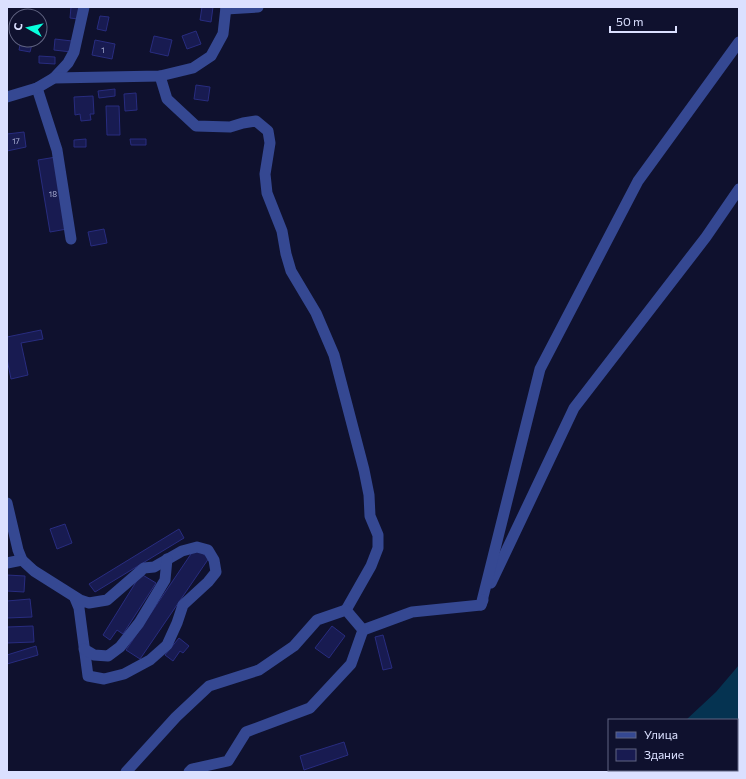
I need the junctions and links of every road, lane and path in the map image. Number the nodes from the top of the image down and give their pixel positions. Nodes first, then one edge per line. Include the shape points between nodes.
1 (84, 7) edge
2 (258, 7) edge
3 (226, 8) edge
4 (739, 42) edge
5 (160, 76) junction
6 (54, 78) junction
7 (37, 88) junction
8 (7, 97) edge
9 (739, 189) edge
10 (72, 239) dead end
11 (7, 502) edge
12 (20, 555) junction
13 (167, 559) junction
14 (7, 563) edge
15 (74, 596) junction
16 (481, 605) junction
17 (346, 610) junction
18 (363, 630) junction
19 (84, 649) junction
20 (126, 772) edge
21 (189, 772) edge

1 - 6 street via 74,52
2 - 3 street
3 - 5 street via 223,34 211,56 193,68
4 - 16 street via 638,181 540,369
5 - 6 street
5 - 17 street via 167,99 196,126 230,127 256,121 268,131 270,143 265,174 268,193 282,231 291,271 316,313 334,355 364,470 370,516 378,535 378,548 371,566
6 - 7 street
7 - 8 street
7 - 10 street via 57,150
9 - 16 street via 706,237 574,408
11 - 12 street
12 - 14 street
12 - 15 street via 34,571
13 - 15 street via 154,567 144,568 107,600 89,603
13 - 19 street via 165,580 139,623 120,647 108,656 94,655
13 - 19 street via 182,550 197,547 208,550 214,560 216,572 183,605 167,645 150,660 124,674 104,679 88,676
15 - 19 street via 79,608
16 - 18 street via 412,612
17 - 18 street
17 - 20 street via 317,620 294,646 259,670 209,686 176,717
18 - 21 street via 351,664 310,708 246,732 228,761 192,769

